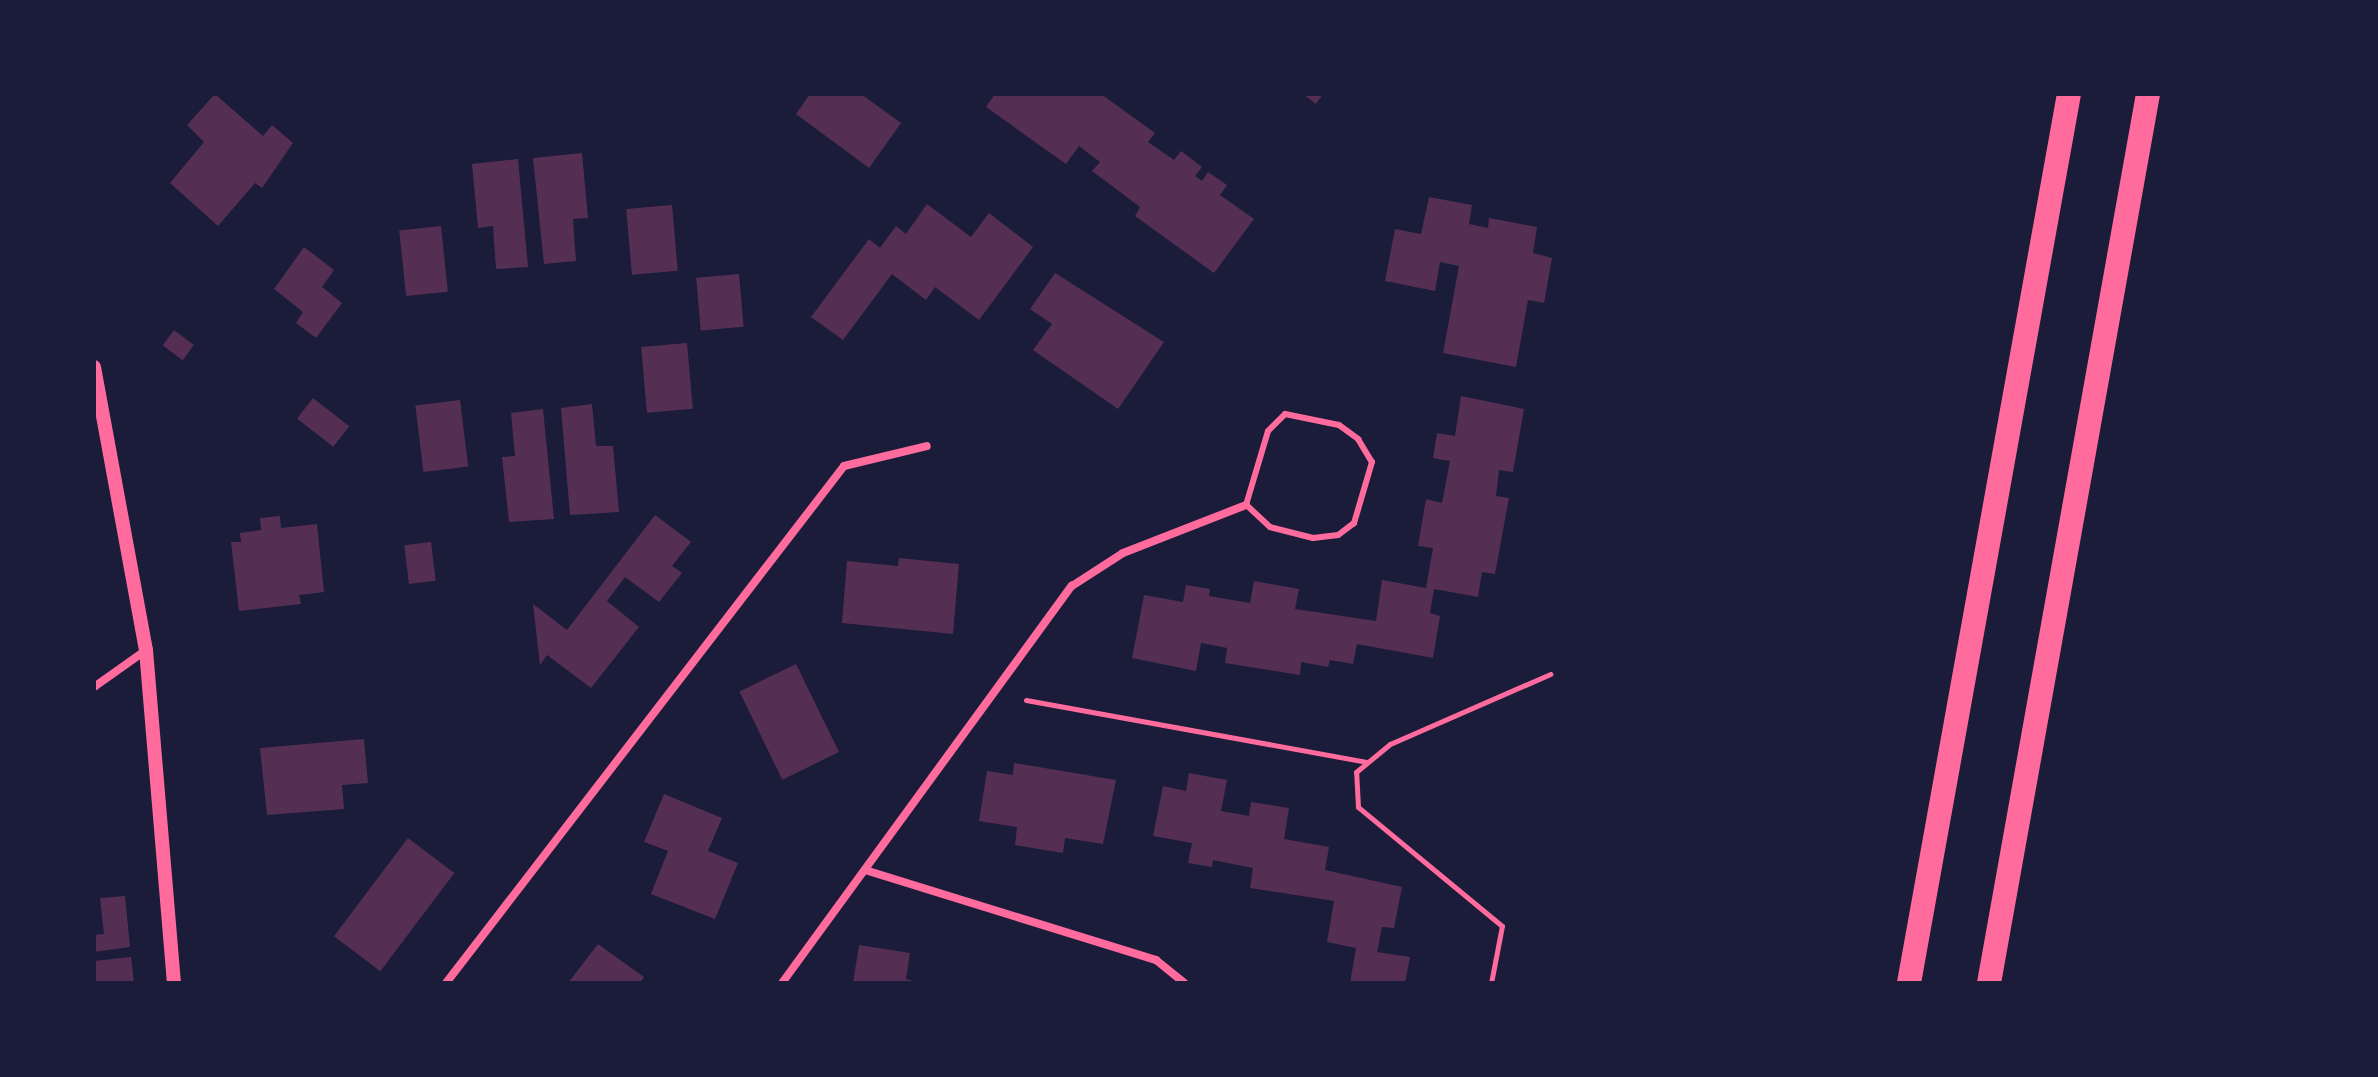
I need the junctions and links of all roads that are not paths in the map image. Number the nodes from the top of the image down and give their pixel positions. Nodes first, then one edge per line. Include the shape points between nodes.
1 (2069, 94) edge
2 (2148, 94) edge
3 (94, 367) edge
4 (927, 446) dead end
5 (1246, 505) junction
6 (146, 650) junction
7 (94, 687) edge
8 (865, 870) junction
9 (174, 983) edge
10 (446, 983) edge
11 (782, 983) edge
12 (1184, 983) edge
13 (1909, 983) edge
14 (1989, 983) edge

1 - 13 highway
2 - 14 highway
3 - 6 street
4 - 10 street via 844,466
5 - 5 lane via 1270,527 1313,538 1338,535 1354,523 1372,462 1358,439 1339,425 1285,414 1268,431
5 - 8 street via 1123,553 1072,586
6 - 7 street
6 - 9 street
8 - 11 street
8 - 12 street via 1156,960

